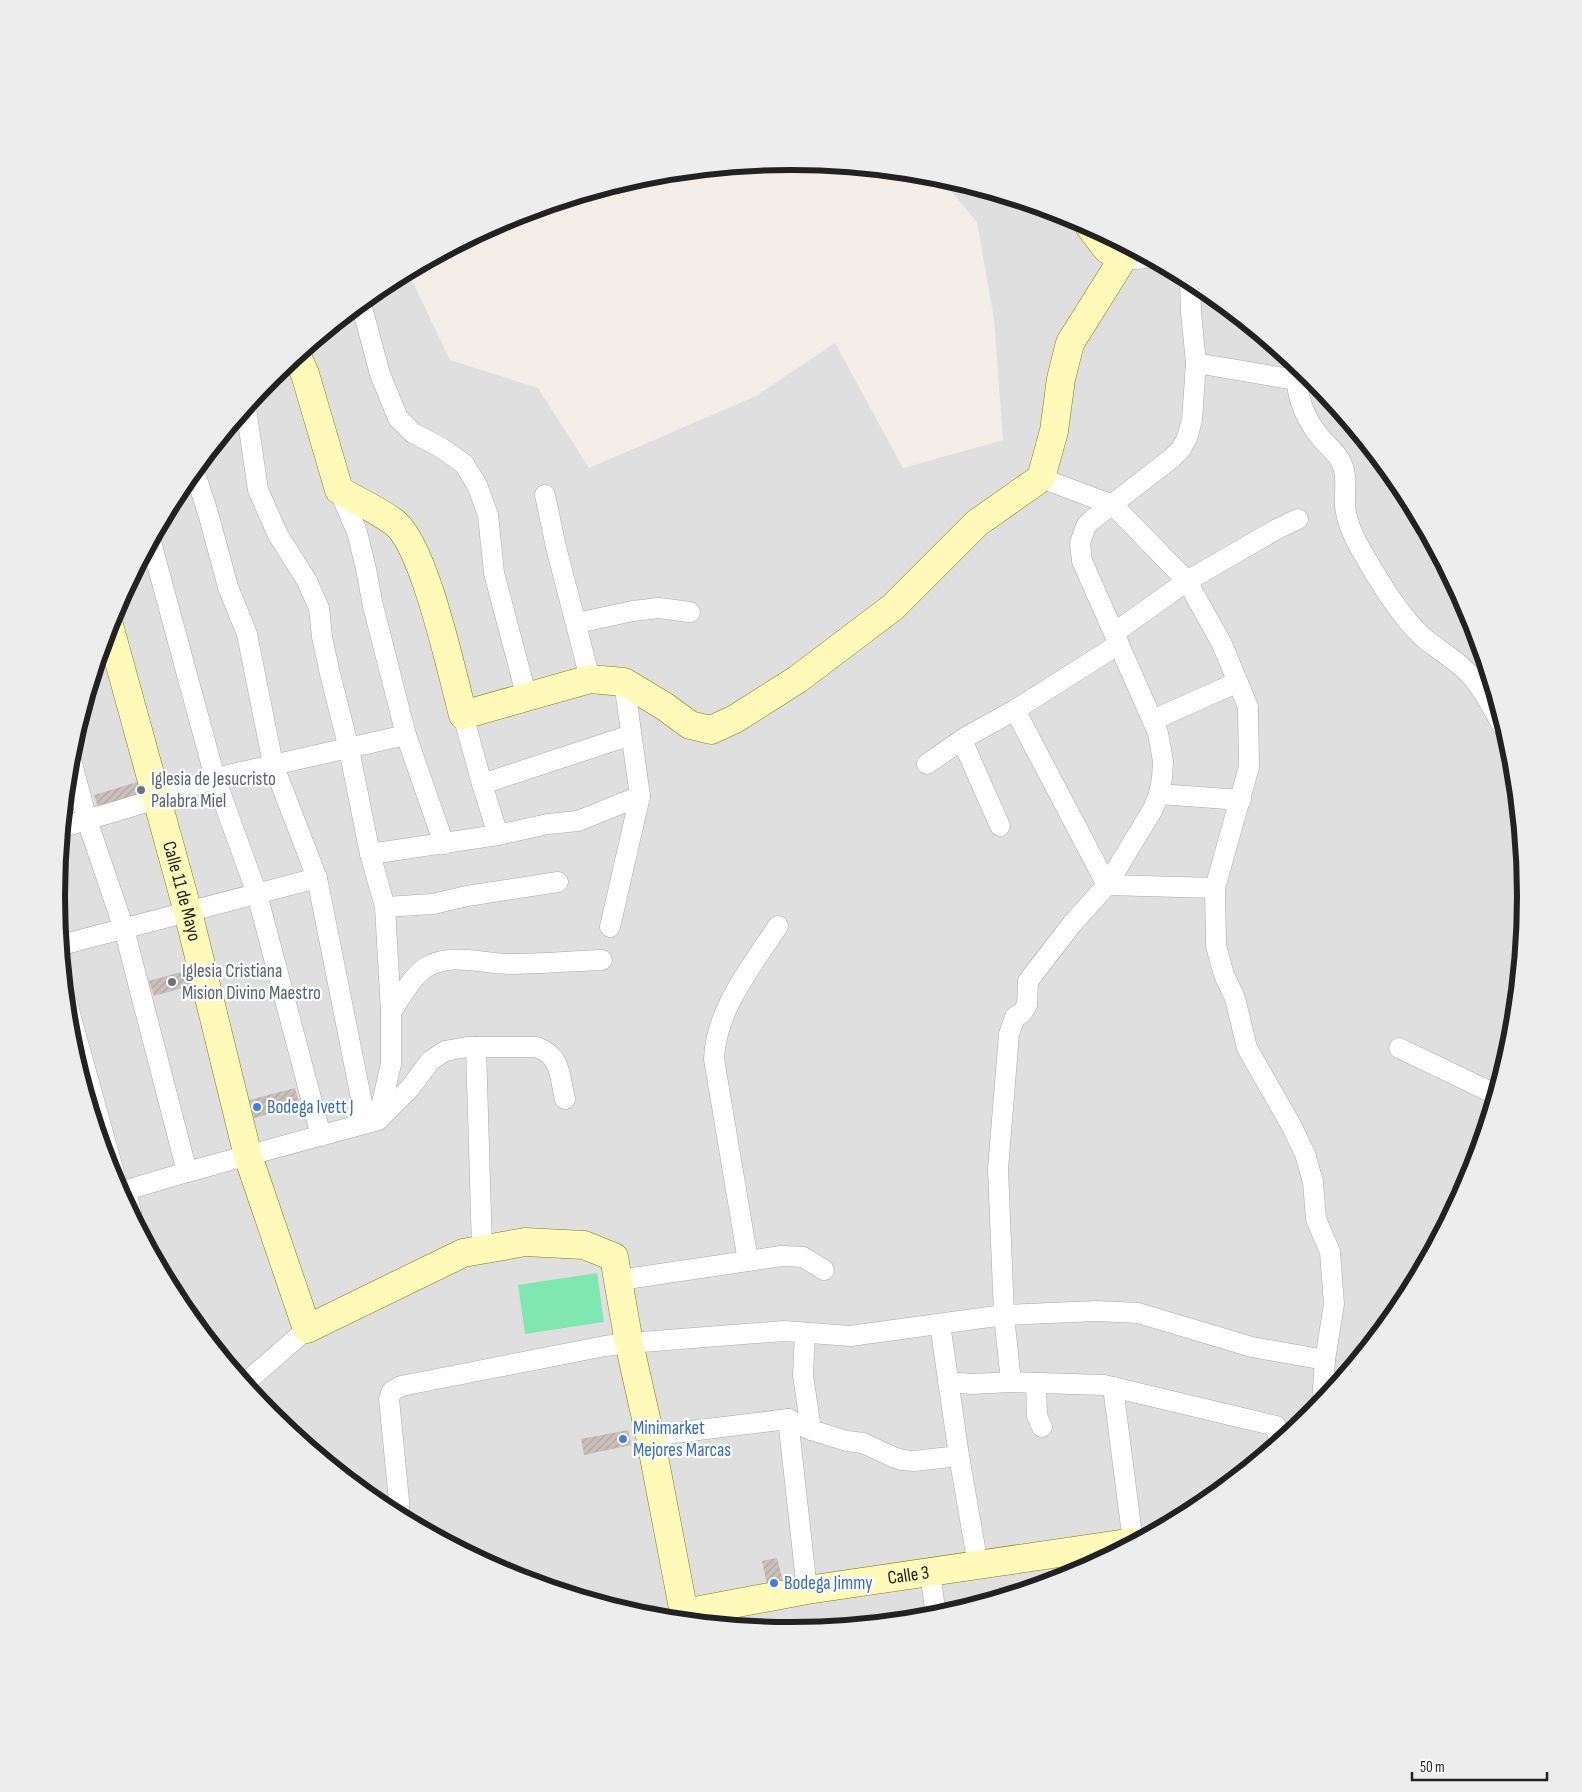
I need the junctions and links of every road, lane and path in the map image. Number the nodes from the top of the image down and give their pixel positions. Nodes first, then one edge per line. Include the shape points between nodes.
1 (1099, 239) edge
2 (1135, 257) edge
3 (1190, 290) edge
4 (362, 310) edge
5 (299, 362) edge
6 (1196, 363) junction
7 (1296, 375) edge
8 (1302, 381) edge
9 (247, 415) edge
10 (1041, 478) junction
11 (197, 479) edge
12 (339, 490) junction
13 (545, 495) dead end
14 (1113, 505) junction
15 (1298, 518) dead end
16 (153, 550) edge
17 (1187, 581) junction
18 (690, 612) dead end
19 (577, 623) junction
20 (113, 638) edge
21 (1117, 639) junction
22 (590, 679) junction
23 (624, 682) junction
24 (1238, 682) junction
25 (526, 698) junction
26 (1491, 706) edge
27 (1015, 710) junction
28 (463, 715) junction
29 (1153, 720) junction
30 (406, 735) junction
31 (631, 735) junction
32 (962, 740) junction
33 (349, 749) junction
34 (273, 764) junction
35 (927, 764) dead end
36 (75, 775) edge
37 (214, 778) junction
38 (482, 784) junction
39 (1159, 794) junction
40 (640, 796) junction
41 (157, 799) junction
42 (1240, 800) junction
43 (88, 820) junction
44 (69, 825) edge
45 (1000, 826) dead end
46 (498, 835) junction
47 (444, 844) junction
48 (370, 854) junction
49 (317, 878) junction
50 (558, 882) dead end
51 (1107, 885) junction
52 (1215, 888) junction
53 (257, 894) junction
54 (384, 907) junction
55 (188, 912) junction
56 (778, 926) dead end
57 (610, 927) dead end
58 (124, 929) junction
59 (67, 943) edge
60 (602, 960) dead end
61 (391, 1012) junction
62 (476, 1047) junction
63 (1400, 1048) dead end
64 (88, 1076) edge
65 (1490, 1091) edge
66 (565, 1099) dead end
67 (95, 1101) edge
68 (372, 1122) junction
69 (321, 1136) junction
70 (248, 1156) junction
71 (187, 1172) junction
72 (127, 1188) edge
73 (482, 1249) junction
74 (748, 1261) junction
75 (824, 1270) dead end
76 (620, 1282) junction
77 (1004, 1315) junction
78 (940, 1324) junction
79 (308, 1329) junction
80 (805, 1333) junction
81 (629, 1343) junction
82 (1326, 1360) junction
83 (249, 1379) edge
84 (948, 1382) junction
85 (1010, 1382) junction
86 (1036, 1383) junction
87 (1113, 1387) junction
88 (1323, 1389) edge
89 (788, 1419) junction
90 (1042, 1427) dead end
91 (811, 1430) junction
92 (1277, 1435) edge
93 (650, 1436) junction
94 (959, 1456) junction
95 (399, 1507) edge
96 (1132, 1536) edge
97 (1117, 1544) edge
98 (978, 1565) junction
99 (930, 1572) junction
100 (807, 1590) junction
101 (935, 1608) edge
102 (685, 1614) edge
103 (690, 1615) edge

1 - 2 street via 1106,248
2 - 10 street via 1070,343 1054,431
3 - 6 street
4 - 25 street via 380,374 398,418 413,434 464,464 477,485 488,515 494,573
5 - 12 street
6 - 7 street
6 - 14 street via 1192,420 1181,449
8 - 26 street via 1301,405 1314,430 1342,464 1348,524 1372,568 1424,638 1445,652 1480,686
9 - 33 street via 258,490 278,535 307,581 319,608 322,637
10 - 14 street
10 - 23 street via 977,523 894,607 798,679 735,719 711,730 690,725
11 - 34 street via 228,587 247,634
12 - 28 street via 396,523 409,538 430,591
12 - 30 street via 357,532
13 - 19 street
14 - 17 street
14 - 21 street via 1086,526 1080,543 1082,561
15 - 17 street
16 - 37 street
17 - 21 street
17 - 24 street via 1222,644
18 - 19 street via 659,608
19 - 22 street
20 - 41 street, Calle 11 de Mayo
21 - 27 street
21 - 29 street
22 - 23 street
22 - 25 street
23 - 31 street
24 - 29 street
24 - 42 street via 1248,707 1249,767
25 - 28 street
27 - 32 street
27 - 51 street
28 - 38 street
29 - 39 street via 1163,762
30 - 33 street
30 - 47 street
31 - 38 street
31 - 40 street
32 - 35 street
32 - 45 street
33 - 34 street
33 - 48 street
34 - 37 street
34 - 49 street
36 - 43 street
37 - 41 street
37 - 53 street
38 - 46 street
39 - 42 street
39 - 51 street via 1153,810
40 - 46 street via 578,821
40 - 57 street
41 - 43 street
41 - 55 street, Calle 11 de Mayo
42 - 52 street
43 - 44 street
43 - 58 street
46 - 47 street
47 - 48 street
48 - 54 street
49 - 53 street
49 - 68 street
50 - 54 street via 433,904
51 - 52 street
51 - 77 street via 1072,924 1028,982 1027,1005 1015,1017 1009,1034 998,1169
52 - 82 street via 1216,946 1247,1048 1305,1154 1313,1182 1316,1219 1330,1252 1334,1304
53 - 55 street
53 - 69 street
54 - 61 street
55 - 58 street
55 - 70 street, Calle 11 de Mayo
56 - 74 street via 740,984 715,1046 714,1059
58 - 59 street
58 - 71 street
60 - 61 street via 508,964 448,959 419,972
61 - 68 street via 391,1064
62 - 66 street via 536,1047 547,1050 556,1059
62 - 68 street via 445,1051 430,1061 411,1087
62 - 73 street
63 - 65 street
64 - 67 street
68 - 69 street
69 - 70 street
70 - 71 street
70 - 79 street, Calle 11 de Mayo
71 - 72 street
73 - 76 street via 525,1242 584,1245 614,1257
73 - 79 street via 463,1252
74 - 75 street via 782,1256 804,1258
74 - 76 street
76 - 81 street
77 - 78 street
77 - 82 street via 1097,1311 1138,1313 1252,1348
77 - 85 street
78 - 80 street via 850,1336
78 - 84 street
79 - 83 street
80 - 81 street via 784,1331
80 - 91 street via 803,1375
81 - 93 street
81 - 95 street via 401,1386 392,1391 389,1398
82 - 88 street
84 - 85 street
84 - 94 street
85 - 86 street
86 - 87 street
86 - 90 street via 1037,1416
87 - 92 street via 1276,1426
87 - 96 street
89 - 91 street
89 - 93 street
89 - 100 street
91 - 94 street via 863,1443 902,1460
93 - 102 street
94 - 98 street
97 - 98 street, Calle 3
98 - 99 street, Calle 3
99 - 100 street, Calle 3
99 - 101 street
100 - 103 street, Calle 3

